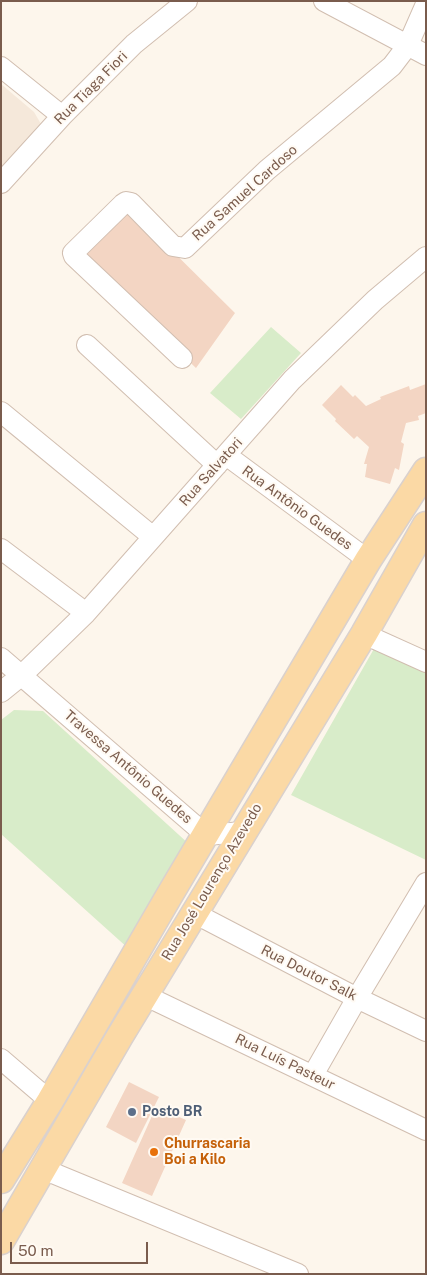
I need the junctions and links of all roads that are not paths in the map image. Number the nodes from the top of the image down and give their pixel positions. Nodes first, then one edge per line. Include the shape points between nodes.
1 (188, 1) edge
2 (324, 1) edge
3 (426, 4) edge
4 (408, 45) junction
5 (426, 55) edge
6 (1, 67) edge
7 (62, 116) junction
8 (1, 183) edge
9 (426, 257) edge
10 (87, 345) dead end
11 (182, 358) dead end
12 (1, 412) edge
13 (222, 460) junction
14 (426, 470) edge
15 (426, 525) edge
16 (153, 537) junction
17 (1, 549) edge
18 (368, 560) junction
19 (86, 613) junction
20 (364, 634) junction
21 (1, 658) edge
22 (426, 662) edge
23 (22, 675) junction
24 (1, 692) edge
25 (243, 832) junction
26 (206, 835) junction
27 (426, 883) edge
28 (194, 914) junction
29 (144, 995) junction
30 (357, 998) junction
31 (426, 1031) edge
32 (1, 1060) edge
33 (314, 1075) junction
34 (50, 1101) junction
35 (426, 1130) edge
36 (43, 1169) junction
37 (1, 1180) edge
38 (1, 1241) edge
39 (298, 1274) edge

1 - 7 street, Rua Tiaga Fiori via 134,44
2 - 4 street
3 - 4 street, Rua Samuel Cardoso
4 - 5 street
4 - 11 street, Rua Samuel Cardoso via 392,66 267,170 185,248 173,246 131,203 126,202 73,253
6 - 7 street
7 - 8 street, Rua Tiaga Fiori
9 - 13 street, Rua Salvatori via 375,300 292,380
10 - 13 street, Rua Antônio Guedes
12 - 16 street
13 - 16 street, Rua Salvatori
13 - 18 street, Rua Antônio Guedes
14 - 18 main road, Rua José Lourenço Azevedo
15 - 20 main road, Rua José Lourenço Azevedo
16 - 19 street, Rua Salvatori
17 - 19 street
18 - 26 main road, Rua José Lourenço Azevedo
19 - 23 street, Rua Salvatori
20 - 22 street
20 - 25 main road, Rua José Lourenço Azevedo
21 - 23 street, Travessa Antônio Guedes
23 - 24 street, Rua Salvatori
23 - 26 street, Travessa Antônio Guedes
25 - 26 street
25 - 28 main road, Rua José Lourenço Azevedo
26 - 34 main road, Rua José Lourenço Azevedo
27 - 30 street
28 - 29 main road, Rua José Lourenço Azevedo
28 - 30 street, Rua Doutor Salk
29 - 33 street, Rua Luís Pasteur
29 - 36 main road, Rua José Lourenço Azevedo
30 - 31 street, Rua Doutor Salk
30 - 33 street
32 - 34 street
33 - 35 street, Rua Luís Pasteur
34 - 37 main road, Rua José Lourenço Azevedo
36 - 38 main road, Rua José Lourenço Azevedo
36 - 39 street

